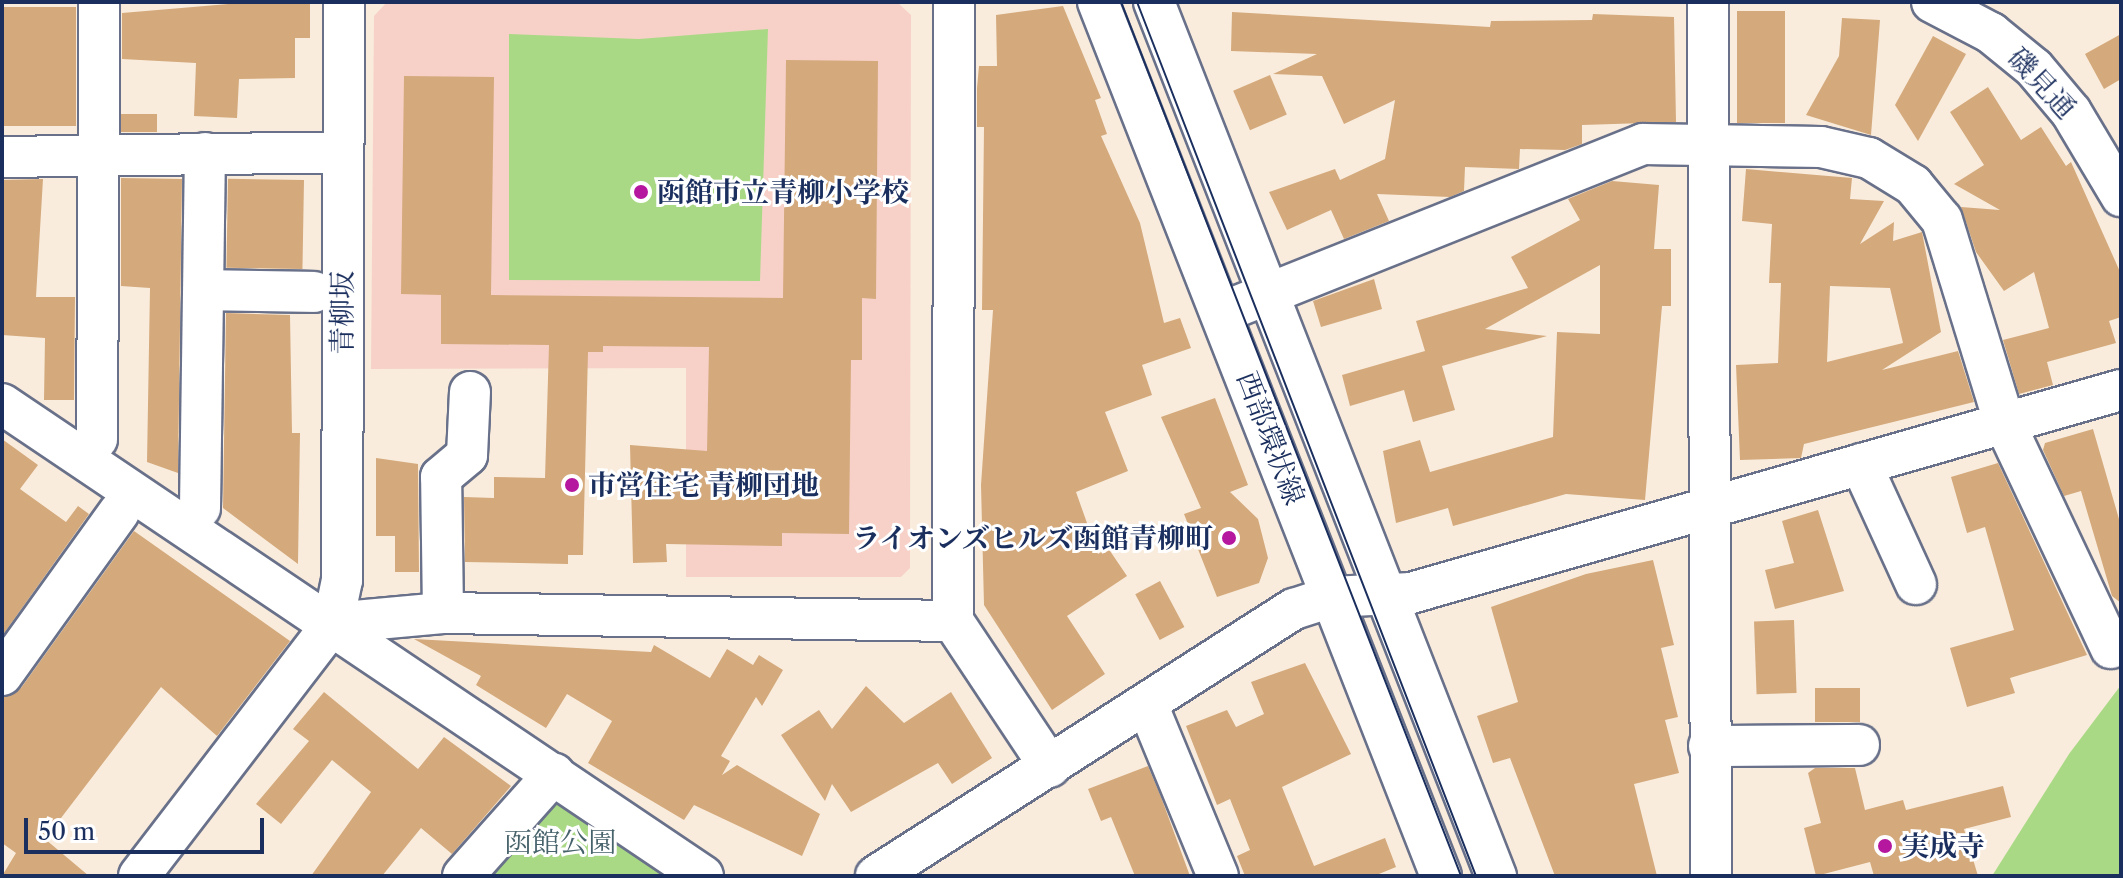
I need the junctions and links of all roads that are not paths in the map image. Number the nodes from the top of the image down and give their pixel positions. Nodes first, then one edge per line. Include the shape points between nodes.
1 (99, 2) edge
2 (344, 2) edge
3 (954, 2) edge
4 (1098, 2) edge
5 (1154, 2) edge
6 (1708, 2) edge
7 (1932, 2) edge
8 (1708, 144) junction
9 (343, 152) junction
10 (205, 153) junction
11 (98, 155) junction
12 (2, 157) edge
13 (2121, 196) edge
14 (204, 290) junction
15 (314, 292) dead end
16 (1264, 294) junction
17 (1223, 312) junction
18 (2121, 390) edge
19 (470, 392) dead end
20 (2, 404) edge
21 (2004, 422) junction
22 (97, 439) dead end
23 (1861, 464) junction
24 (200, 508) dead end
25 (1706, 509) junction
26 (119, 512) dead end
27 (1916, 584) dead end
28 (1386, 595) junction
29 (1332, 597) junction
30 (443, 613) junction
31 (953, 621) junction
32 (333, 623) junction
33 (2111, 648) dead end
34 (2, 675) edge
35 (1147, 704) junction
36 (1859, 745) dead end
37 (1709, 746) junction
38 (1050, 767) junction
39 (554, 774) junction
40 (139, 876) edge
41 (463, 876) edge
42 (703, 876) edge
43 (876, 876) edge
44 (1218, 876) edge
45 (1441, 876) edge
46 (1496, 876) edge
47 (1711, 876) edge

1 - 11 street
2 - 9 street, 青柳坂
3 - 31 street
4 - 17 street, 西部環状線
5 - 16 street, 西部環状線
6 - 8 street
7 - 13 street, 磯見通 via 1991,33 2034,68 2071,112
8 - 16 street via 1643,144
8 - 21 street via 1851,152 1913,185 1954,245
8 - 25 street
9 - 10 street
9 - 32 street, 青柳坂 via 342,580
10 - 11 street
10 - 14 street
11 - 12 street
11 - 22 street
14 - 15 street
14 - 24 street
16 - 17 street
16 - 28 street, 西部環状線
17 - 29 street, 西部環状線
18 - 21 street
19 - 30 street via 467,455 441,477
20 - 32 street
21 - 23 street
21 - 33 street
23 - 25 street
23 - 27 street
25 - 28 street
25 - 37 street
26 - 34 street
28 - 29 street
28 - 46 street, 西部環状線
29 - 35 street via 1294,609
29 - 45 street, 西部環状線
30 - 31 street
30 - 32 street
31 - 38 street
32 - 39 street
32 - 40 street
35 - 38 street
35 - 44 street
36 - 37 street
37 - 47 street
38 - 43 street
39 - 41 street
39 - 42 street

